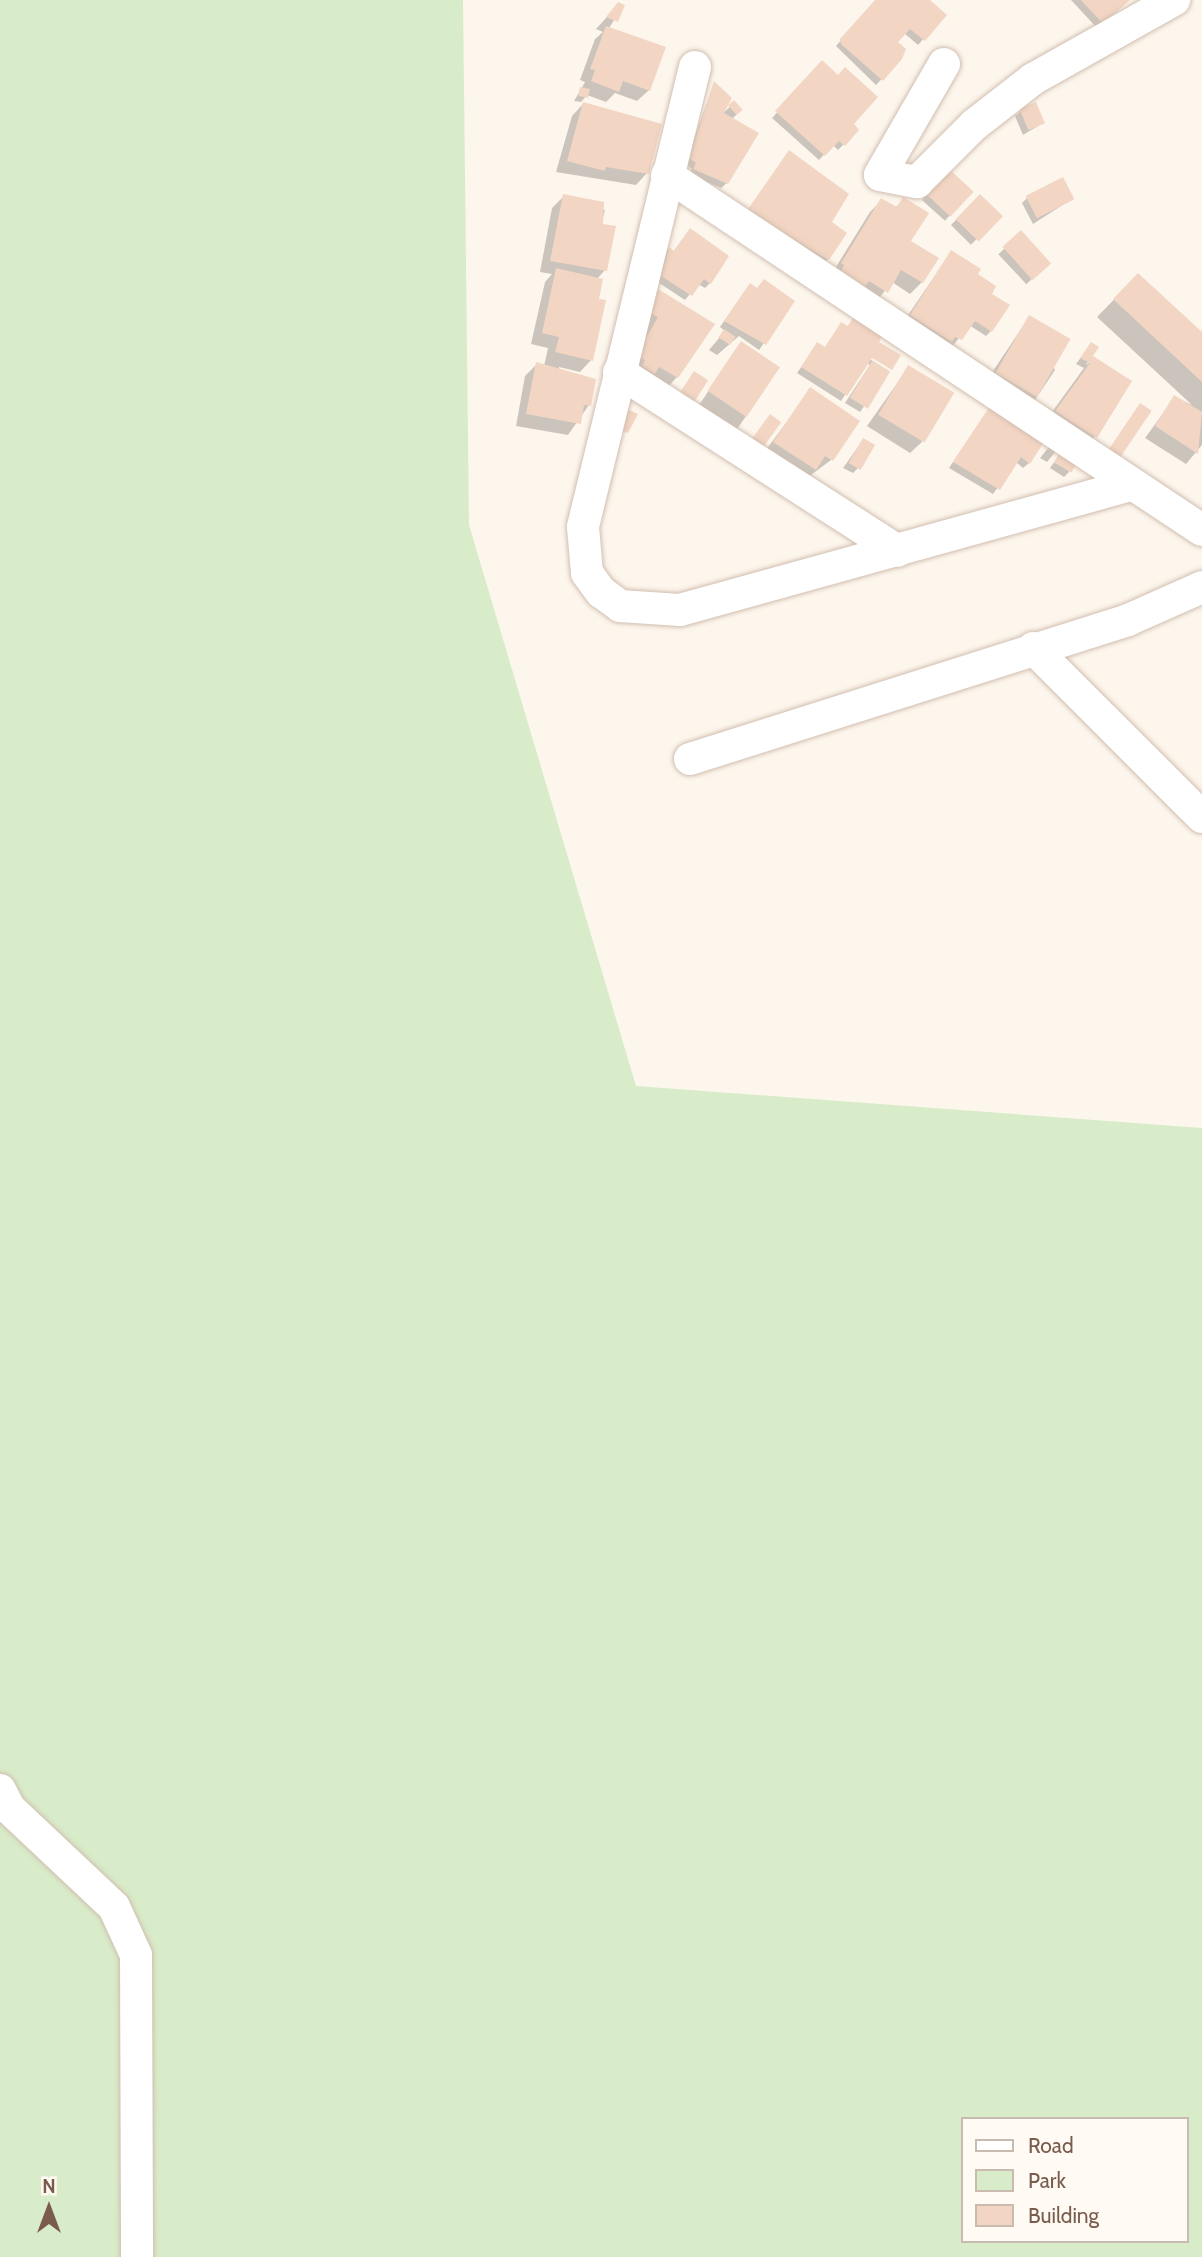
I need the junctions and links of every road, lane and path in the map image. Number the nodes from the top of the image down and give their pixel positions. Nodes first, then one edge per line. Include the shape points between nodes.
1 (1174, 0) edge
2 (944, 64) dead end
3 (695, 67) dead end
4 (667, 175) junction
5 (619, 372) junction
6 (1132, 485) junction
7 (1202, 530) edge
8 (898, 551) junction
9 (1202, 587) edge
10 (1033, 648) junction
11 (690, 759) dead end
12 (1202, 817) edge
13 (0, 1790) edge
14 (137, 2257) edge

1 - 2 street via 1034,79 974,125 917,182 880,175
3 - 4 street
4 - 5 street
4 - 6 street
5 - 8 street
5 - 8 street via 589,496 583,551 587,573 601,592 620,606 680,611
6 - 7 street
6 - 8 street
9 - 10 street via 1128,620
10 - 11 street
10 - 12 street
13 - 14 street via 9,1808 114,1907 136,1955

